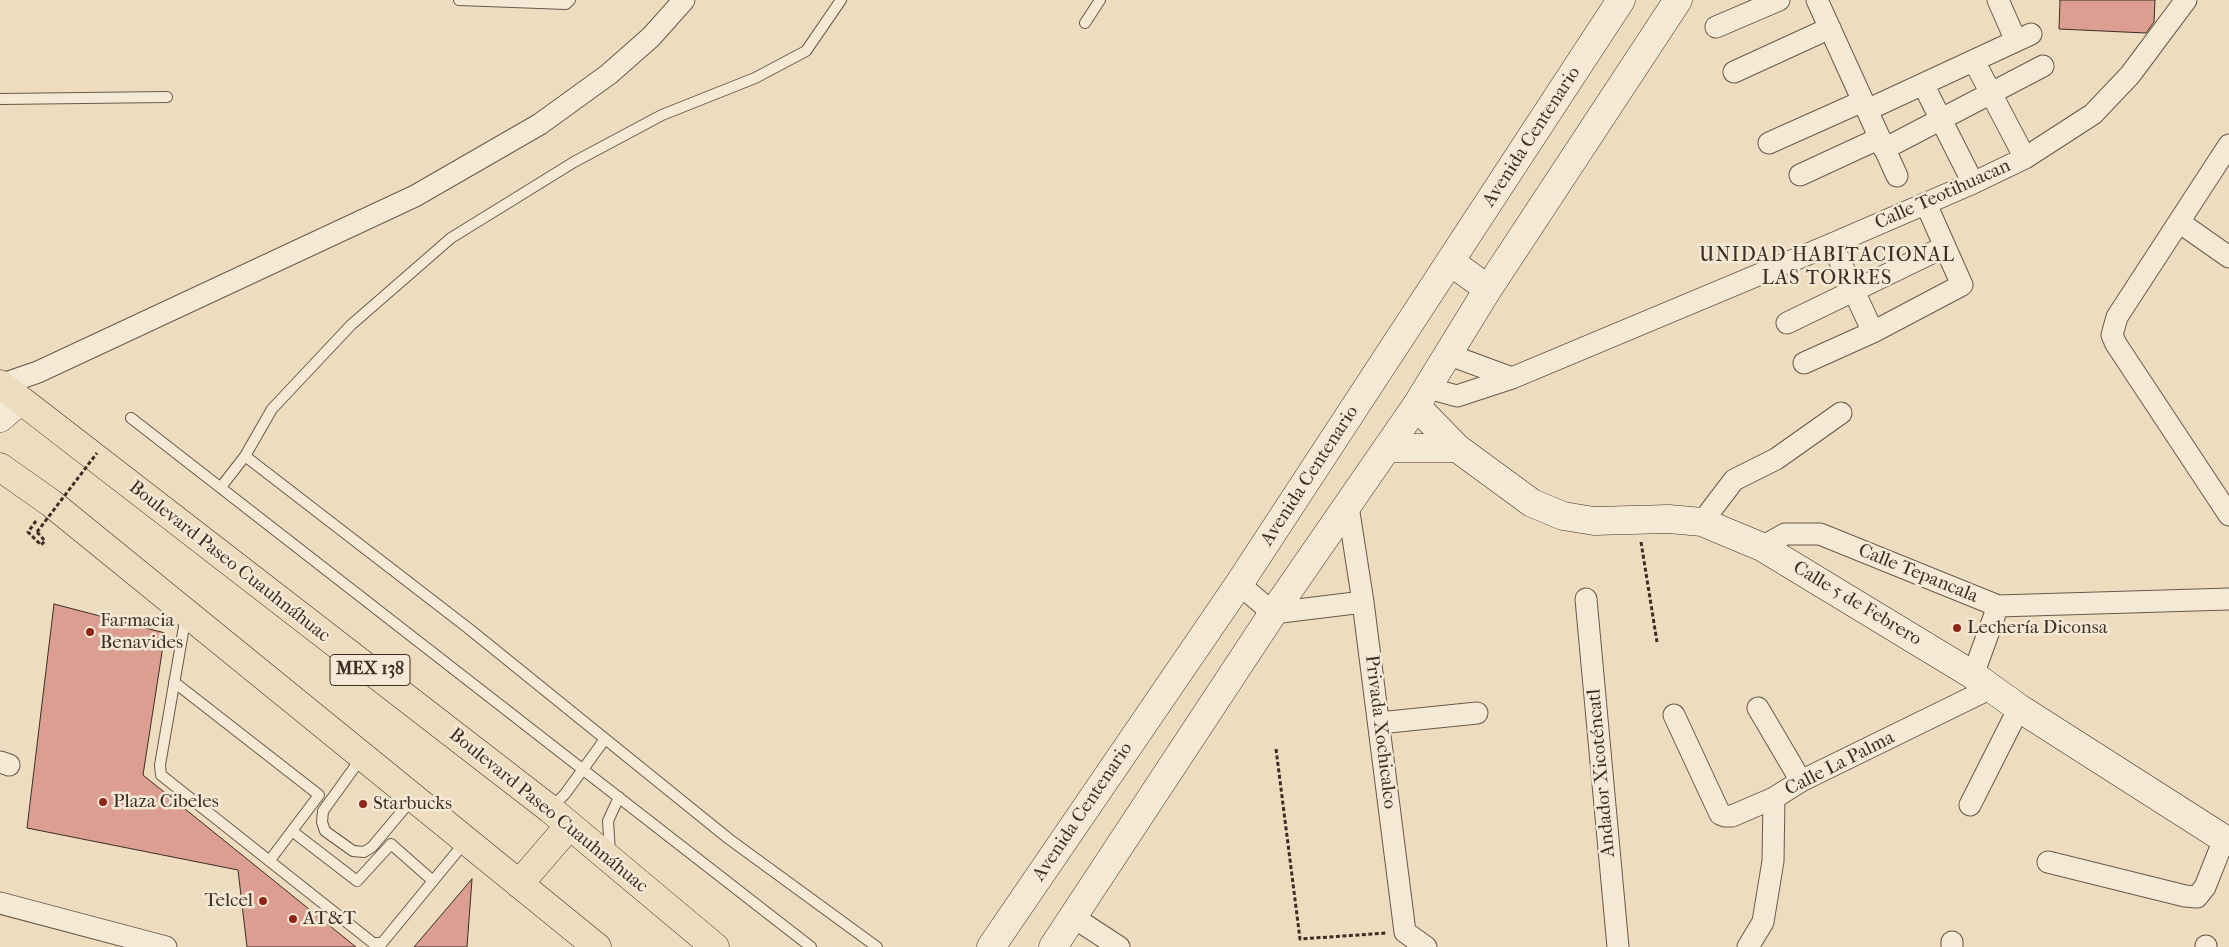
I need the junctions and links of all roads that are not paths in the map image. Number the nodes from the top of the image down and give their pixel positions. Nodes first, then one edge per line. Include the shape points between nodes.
1 (459, 0) edge
2 (570, 0) edge
3 (684, 0) edge
4 (841, 0) edge
5 (1100, 0) edge
6 (1621, 0) edge
7 (1678, 0) edge
8 (1779, 0) edge
9 (1817, 0) edge
10 (1998, 0) edge
11 (2186, 0) edge
12 (1086, 23) dead end
13 (1716, 27) dead end
14 (1830, 28) junction
15 (1974, 61) junction
16 (2043, 66) dead end
17 (1734, 72) dead end
18 (1923, 84) junction
19 (1990, 94) junction
20 (167, 97) dead end
21 (0, 99) edge
22 (1865, 106) junction
23 (1940, 120) junction
24 (1769, 143) dead end
25 (1882, 143) junction
26 (2229, 145) edge
27 (2025, 158) junction
28 (1800, 175) dead end
29 (1897, 176) dead end
30 (1974, 183) junction
31 (1926, 204) junction
32 (2179, 222) junction
33 (1832, 244) junction
34 (1944, 246) junction
35 (2229, 257) edge
36 (1451, 262) junction
37 (1488, 289) junction
38 (1852, 290) junction
39 (1788, 323) dead end
40 (1874, 332) junction
41 (1447, 354) junction
42 (1804, 363) dead end
43 (1512, 378) junction
44 (4, 394) edge
45 (1422, 397) junction
46 (1841, 413) dead end
47 (131, 418) dead end
48 (1388, 448) junction
49 (1456, 448) junction
50 (245, 456) junction
51 (0, 467) edge
52 (220, 487) junction
53 (1348, 506) junction
54 (2229, 515) edge
55 (1702, 522) junction
56 (1762, 546) junction
57 (1239, 584) junction
58 (1586, 599) dead end
59 (2229, 599) edge
60 (1363, 602) junction
61 (1998, 606) junction
62 (186, 613) junction
63 (1273, 613) junction
64 (174, 682) junction
65 (1982, 682) junction
66 (1758, 708) dead end
67 (2019, 708) junction
68 (1477, 713) dead end
69 (1674, 715) dead end
70 (1379, 723) junction
71 (605, 739) junction
72 (362, 757) junction
73 (583, 769) junction
74 (1801, 781) junction
75 (619, 797) junction
76 (413, 798) junction
77 (1774, 798) junction
78 (1970, 805) dead end
79 (560, 818) junction
80 (292, 831) junction
81 (466, 841) junction
82 (2226, 841) edge
83 (610, 858) junction
84 (270, 860) junction
85 (2048, 862) dead end
86 (433, 881) junction
87 (519, 884) junction
88 (0, 903) edge
89 (1073, 917) junction
90 (104, 939) edge
91 (166, 947) edge
92 (597, 947) edge
93 (715, 947) edge
94 (811, 947) edge
95 (877, 947) edge
96 (991, 947) edge
97 (1053, 947) edge
98 (1119, 947) edge
99 (1426, 947) edge
100 (1618, 947) edge
101 (1748, 947) edge

1 - 2 lane via 566,4
3 - 44 street via 651,37 609,74 532,129 415,196 38,372
4 - 50 lane via 806,51 755,78 662,115 574,162 451,238 351,325 272,409
5 - 12 lane
6 - 36 street, Avenida Centenario
7 - 37 street
8 - 13 street
9 - 14 street
10 - 15 street via 2024,37
11 - 27 street, Calle Teotihuacan via 2130,75 2093,114
14 - 17 street
14 - 22 street
15 - 18 street
15 - 19 street
16 - 19 street
18 - 22 street
18 - 23 street
19 - 23 street
19 - 27 street
20 - 21 lane
22 - 24 street
22 - 25 street
23 - 25 street
23 - 30 street
25 - 28 street
25 - 29 street
26 - 32 street
27 - 30 street, Calle Teotihuacan
30 - 31 street, Calle Teotihuacan
31 - 33 street, Calle Teotihuacan
31 - 34 street
32 - 35 street
32 - 54 street via 2117,316 2112,335
33 - 38 street
33 - 43 street, Calle Teotihuacan
34 - 38 street
34 - 40 street via 1962,286
36 - 37 street
36 - 57 street, Avenida Centenario
37 - 41 street
38 - 39 street
38 - 40 street
40 - 42 street
41 - 43 street
41 - 45 street
43 - 45 street, Calle Teotihuacan via 1457,396
44 - 79 main road, Boulevard Paseo Cuauhnáhuac / MEX 138
45 - 48 street
45 - 49 street, Calle 5 de Febrero
46 - 55 street via 1776,459 1734,480
47 - 52 lane
48 - 49 street
48 - 53 street
49 - 55 street, Calle 5 de Febrero via 1532,503 1563,516 1594,521 1669,518
50 - 52 lane
50 - 71 lane via 468,628
51 - 62 main road via 51,503
52 - 73 lane
53 - 60 street, Privada Xochicalco
53 - 63 street
55 - 56 street, Calle 5 de Febrero
56 - 61 street, Calle Tepancala via 1785,534 1820,534
56 - 65 street, Calle 5 de Febrero
57 - 63 street
57 - 96 street, Avenida Centenario
58 - 100 street, Andador Xicoténcatl
59 - 61 street, Calle Tepancala
60 - 63 street
60 - 70 street, Privada Xochicalco
61 - 65 street
62 - 64 lane
62 - 72 main road
63 - 89 street
64 - 80 lane via 319,795
64 - 84 lane via 161,775
65 - 67 street, Calle 5 de Febrero
65 - 74 street, Calle La Palma
66 - 74 street
67 - 78 street
67 - 82 street, Calle 5 de Febrero
68 - 70 street
69 - 77 street via 1720,814 1732,816
70 - 99 street, Privada Xochicalco via 1405,932
71 - 73 lane
71 - 95 lane via 728,839
72 - 76 main road
72 - 76 lane via 323,811 325,831 353,850 364,852 372,847
73 - 75 lane
73 - 79 lane
74 - 77 street, Calle La Palma
75 - 83 lane via 608,820
75 - 94 lane
76 - 81 main road
77 - 101 street, Calle La Palma via 1773,861 1763,922
79 - 83 main road, Boulevard Paseo Cuauhnáhuac / MEX 138
79 - 87 main road
80 - 84 lane
80 - 86 lane via 357,882 391,844
81 - 86 lane
81 - 87 main road
82 - 85 street via 2206,887 2198,897
83 - 93 main road, Boulevard Paseo Cuauhnáhuac / MEX 138
84 - 86 lane via 373,943 382,943
87 - 92 main road
88 - 90 street
89 - 97 street
89 - 98 street
90 - 91 street

